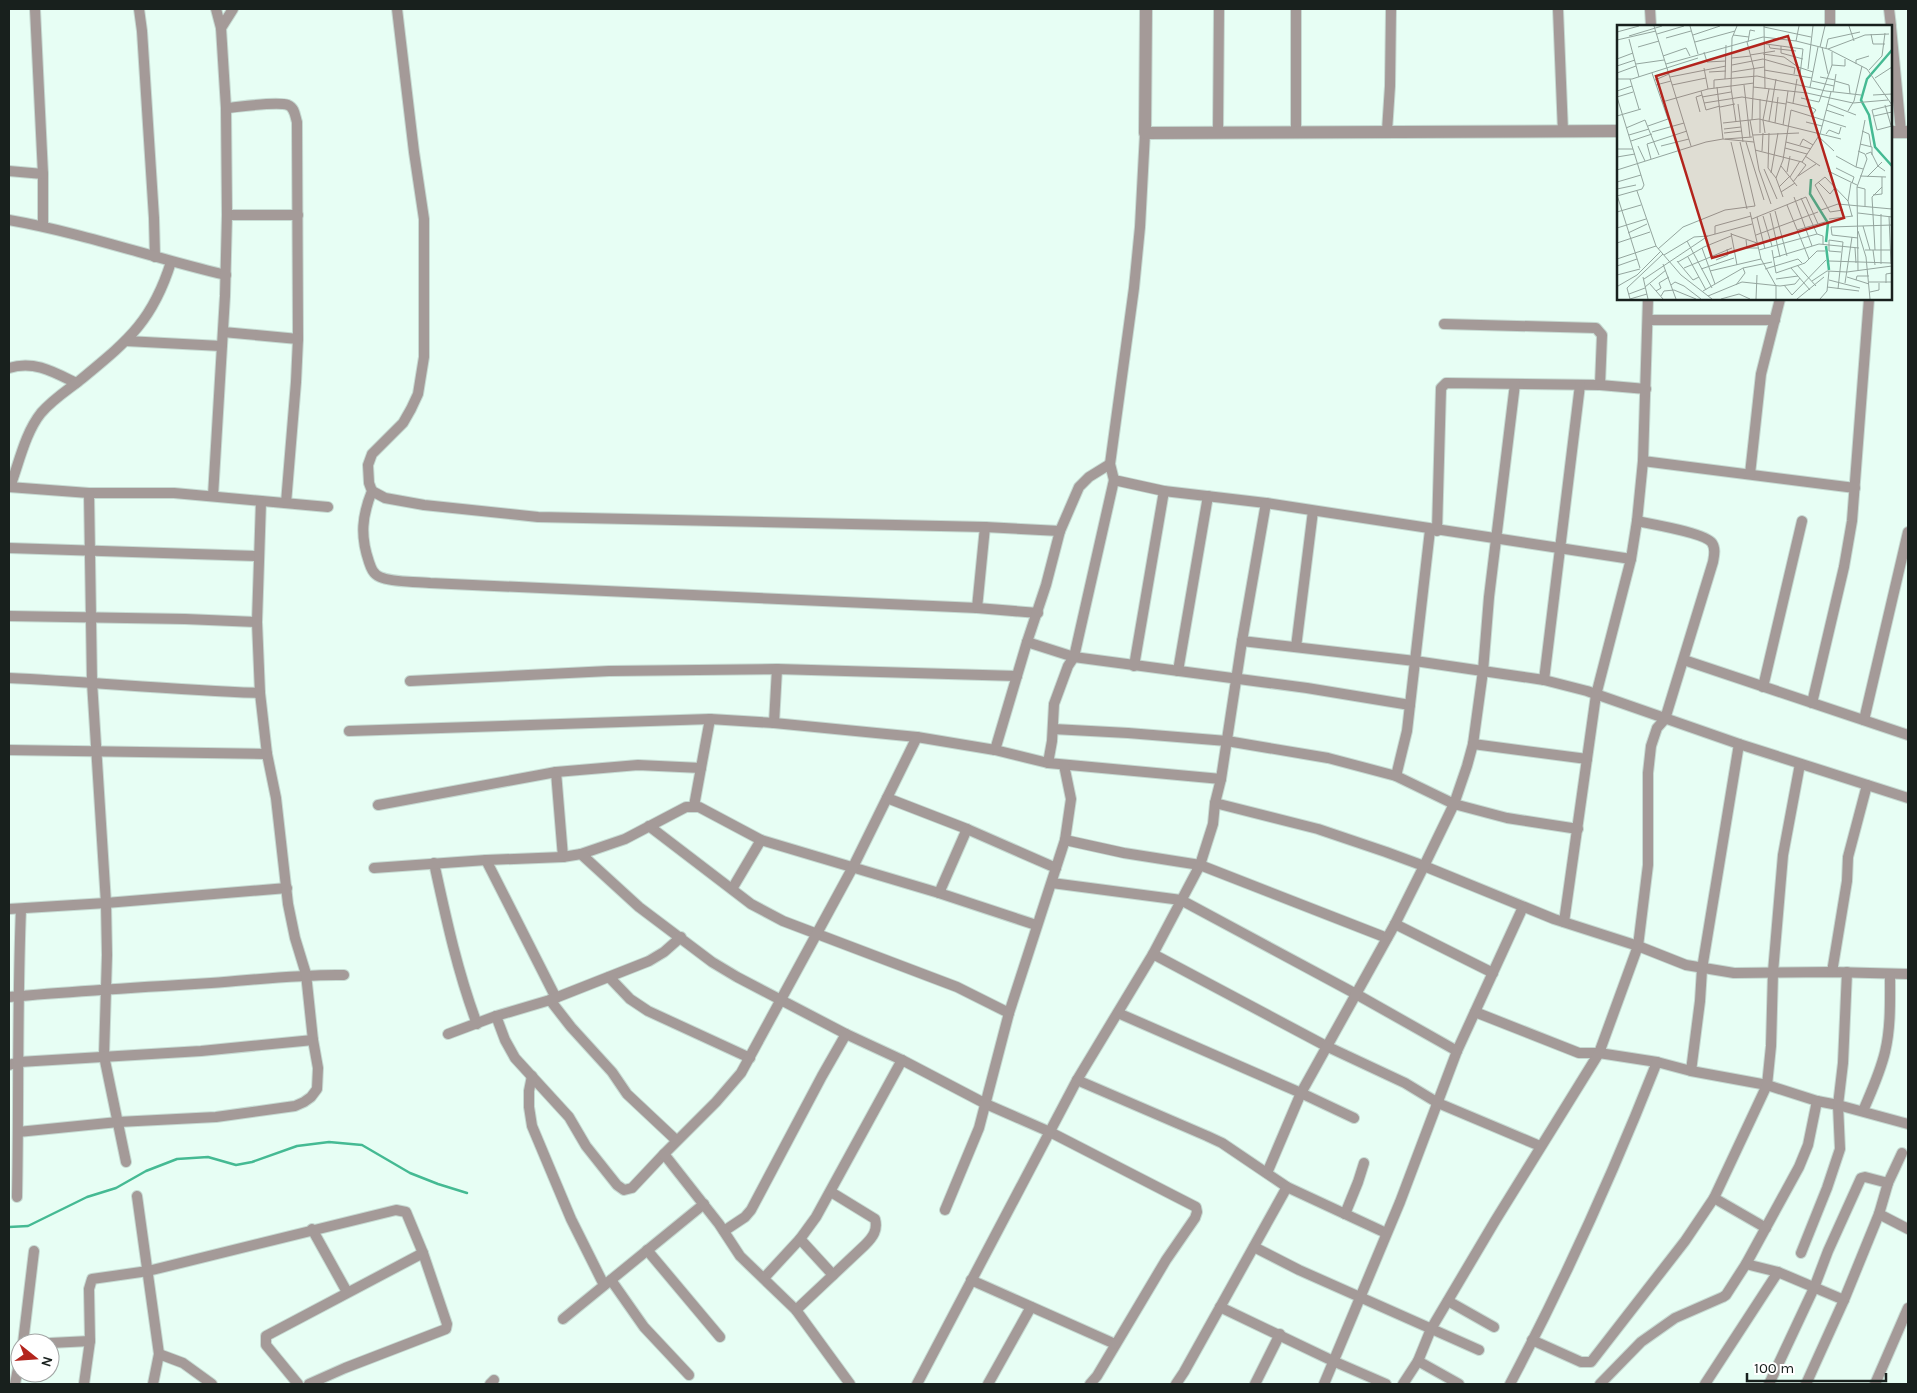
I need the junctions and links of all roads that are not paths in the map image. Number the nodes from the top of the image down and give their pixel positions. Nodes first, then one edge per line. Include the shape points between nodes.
1 (35, 9) edge
2 (139, 9) edge
3 (216, 9) edge
4 (233, 9) edge
5 (397, 9) edge
6 (1146, 9) edge
7 (1219, 9) edge
8 (1296, 9) edge
9 (1391, 9) edge
10 (1558, 9) edge
11 (1650, 9) edge
12 (1830, 9) edge
13 (1889, 9) edge
14 (1650, 25) edge
15 (1830, 25) edge
16 (1891, 25) edge
17 (221, 28) junction
18 (1892, 39) edge
19 (226, 108) junction
20 (1388, 131) junction
21 (1617, 131) edge
22 (1218, 132) junction
23 (1296, 132) junction
24 (1563, 132) junction
25 (1900, 132) edge
26 (1146, 134) junction
27 (9, 171) edge
28 (43, 174) junction
29 (227, 215) junction
30 (298, 216) junction
31 (9, 220) edge
32 (43, 226) junction
33 (155, 257) junction
34 (171, 262) junction
35 (226, 274) junction
36 (1648, 300) edge
37 (1780, 300) edge
38 (1869, 300) edge
39 (1648, 320) junction
40 (1775, 320) junction
41 (1444, 324) dead end
42 (222, 332) junction
43 (298, 339) junction
44 (126, 341) junction
45 (221, 346) junction
46 (9, 368) edge
47 (76, 383) junction
48 (1515, 384) junction
49 (1580, 385) junction
50 (1600, 385) junction
51 (1646, 388) junction
52 (1643, 461) junction
53 (1110, 464) junction
54 (1750, 474) junction
55 (1114, 480) junction
56 (10, 487) edge
57 (1855, 488) junction
58 (372, 491) junction
59 (1164, 491) junction
60 (89, 493) junction
61 (213, 496) junction
62 (1208, 496) junction
63 (261, 501) junction
64 (286, 503) junction
65 (1266, 504) junction
66 (328, 507) dead end
67 (1313, 511) junction
68 (1637, 521) junction
69 (1802, 521) dead end
70 (985, 527) junction
71 (1434, 530) junction
72 (1060, 531) junction
73 (1908, 532) edge
74 (1496, 538) junction
75 (9, 548) edge
76 (1562, 548) junction
77 (91, 549) junction
78 (260, 556) junction
79 (1631, 559) junction
80 (976, 608) junction
81 (1038, 613) junction
82 (9, 616) edge
83 (92, 617) junction
84 (257, 622) junction
85 (1242, 641) junction
86 (1027, 642) junction
87 (1296, 647) junction
88 (1074, 657) junction
89 (1684, 660) junction
90 (1415, 661) junction
91 (1134, 666) junction
92 (777, 669) junction
93 (1178, 671) junction
94 (1483, 671) junction
95 (1017, 676) junction
96 (9, 678) edge
97 (1236, 678) junction
98 (1544, 680) junction
99 (410, 681) dead end
100 (92, 682) junction
101 (1763, 687) junction
102 (260, 693) junction
103 (1596, 695) junction
104 (1812, 703) junction
105 (1410, 705) junction
106 (710, 719) junction
107 (1665, 719) junction
108 (1864, 720) junction
109 (774, 723) junction
110 (1053, 729) junction
111 (349, 731) dead end
112 (1908, 735) edge
113 (917, 737) junction
114 (1227, 741) junction
115 (1473, 744) junction
116 (1739, 744) junction
117 (9, 750) edge
118 (995, 750) junction
119 (96, 752) junction
120 (267, 754) junction
121 (1587, 759) junction
122 (1048, 763) junction
123 (1800, 764) junction
124 (1064, 765) junction
125 (701, 768) junction
126 (556, 772) junction
127 (1396, 776) junction
128 (1221, 779) junction
129 (1867, 785) junction
130 (887, 798) junction
131 (1908, 798) edge
132 (1215, 803) junction
133 (1454, 804) junction
134 (378, 805) dead end
135 (694, 806) junction
136 (648, 826) junction
137 (1578, 828) junction
138 (966, 829) junction
139 (761, 840) junction
140 (1065, 840) junction
141 (581, 854) junction
142 (563, 857) junction
143 (486, 860) junction
144 (434, 863) junction
145 (1200, 865) junction
146 (1424, 866) junction
147 (853, 867) junction
148 (374, 868) dead end
149 (1056, 868) junction
150 (1052, 883) junction
151 (287, 888) junction
152 (732, 889) junction
153 (939, 893) junction
154 (1181, 900) junction
155 (106, 903) junction
156 (1523, 907) junction
157 (9, 909) edge
158 (21, 909) junction
159 (1564, 922) junction
160 (1395, 924) junction
161 (1036, 925) junction
162 (817, 934) junction
163 (681, 937) junction
164 (1387, 938) junction
165 (1638, 946) junction
166 (1153, 954) junction
167 (1702, 968) junction
168 (1773, 972) junction
169 (1832, 972) junction
170 (1847, 972) junction
171 (1493, 973) junction
172 (306, 974) junction
173 (344, 974) dead end
174 (1890, 974) junction
175 (1908, 974) edge
176 (609, 977) junction
177 (106, 989) junction
178 (1356, 994) junction
179 (13, 996) edge
180 (553, 999) junction
181 (780, 1000) junction
182 (1475, 1012) junction
183 (1009, 1013) junction
184 (1118, 1013) junction
185 (496, 1016) junction
186 (477, 1024) junction
187 (448, 1034) dead end
188 (846, 1034) junction
189 (313, 1040) junction
190 (1326, 1046) junction
191 (1457, 1051) junction
192 (1598, 1053) junction
193 (104, 1056) junction
194 (750, 1058) junction
195 (902, 1060) junction
196 (1656, 1062) junction
197 (14, 1064) edge
198 (1691, 1071) junction
199 (532, 1076) junction
200 (1077, 1080) junction
201 (1767, 1086) junction
202 (1301, 1093) junction
203 (1817, 1101) junction
204 (1438, 1103) junction
205 (986, 1104) junction
206 (1838, 1105) junction
207 (1862, 1111) junction
208 (1354, 1118) dead end
209 (118, 1122) junction
210 (1908, 1124) edge
211 (18, 1132) junction
212 (1050, 1132) junction
213 (676, 1140) junction
214 (1540, 1146) junction
215 (1902, 1152) dead end
216 (664, 1154) junction
217 (126, 1162) dead end
218 (1364, 1163) dead end
219 (1267, 1173) junction
220 (1888, 1183) junction
221 (1287, 1187) junction
222 (831, 1192) junction
223 (137, 1196) dead end
224 (17, 1197) dead end
225 (1714, 1198) junction
226 (704, 1204) junction
227 (945, 1210) dead end
228 (1345, 1214) junction
229 (1879, 1214) junction
230 (1766, 1228) junction
231 (312, 1229) junction
232 (1908, 1229) edge
233 (724, 1231) junction
234 (1386, 1233) junction
235 (800, 1240) junction
236 (1254, 1247) junction
237 (647, 1250) junction
238 (34, 1251) dead end
239 (423, 1253) junction
240 (1801, 1253) dead end
241 (1746, 1264) junction
242 (148, 1271) junction
243 (1778, 1272) junction
244 (833, 1275) junction
245 (764, 1278) junction
246 (971, 1280) junction
247 (607, 1282) junction
248 (1814, 1288) junction
249 (347, 1292) junction
250 (1360, 1298) junction
251 (1844, 1300) junction
252 (1448, 1301) junction
253 (1031, 1307) junction
254 (1220, 1307) junction
255 (1908, 1308) edge
256 (796, 1310) junction
257 (563, 1319) dead end
258 (1494, 1327) dead end
259 (1431, 1329) junction
260 (24, 1333) edge
261 (1280, 1334) junction
262 (720, 1337) dead end
263 (1532, 1340) junction
264 (90, 1341) junction
265 (60, 1342) edge
266 (1115, 1344) junction
267 (1479, 1350) dead end
268 (159, 1354) junction
269 (1333, 1361) junction
270 (1418, 1361) junction
271 (689, 1375) dead end
272 (84, 1384) edge
273 (153, 1384) edge
274 (212, 1384) edge
275 (298, 1384) edge
276 (308, 1384) edge
277 (850, 1384) edge
278 (917, 1384) edge
279 (988, 1384) edge
280 (1090, 1384) edge
281 (1176, 1384) edge
282 (1255, 1384) edge
283 (1324, 1384) edge
284 (1386, 1384) edge
285 (1403, 1384) edge
286 (1459, 1384) edge
287 (1510, 1384) edge
288 (1600, 1384) edge
289 (1705, 1384) edge
290 (1769, 1384) edge
291 (1806, 1384) edge
292 (1875, 1384) edge

1 - 28 street
2 - 33 street
3 - 17 street
4 - 17 street
5 - 58 street via 424,219 424,357 418,394 411,409 403,423 372,454 368,465
6 - 26 street
7 - 22 street
8 - 23 street
9 - 20 street
10 - 24 street
11 - 14 street
12 - 15 street
13 - 16 street
17 - 19 street
18 - 25 street
19 - 29 street
19 - 30 street via 276,104 288,105 294,111 298,134
20 - 23 street
20 - 24 street
21 - 24 street
22 - 23 street
22 - 26 street
26 - 53 street via 1134,288
27 - 28 street
28 - 32 street
29 - 30 street
29 - 35 street
30 - 43 street
31 - 32 street
32 - 33 street via 89,236
33 - 34 street
34 - 35 street
34 - 44 street via 153,306
35 - 42 street
36 - 39 street
37 - 40 street
38 - 57 street
39 - 40 street
39 - 51 street
40 - 54 street via 1761,374
41 - 50 street via 1596,328 1602,335
42 - 43 street
42 - 45 street
43 - 64 street
44 - 45 street
44 - 47 street
45 - 61 street
46 - 47 street via 16,365 43,367
47 - 56 street via 39,415
48 - 49 street
48 - 71 street via 1446,383 1441,388
48 - 74 street
49 - 50 street
49 - 76 street
50 - 51 street
51 - 52 street
52 - 54 street
52 - 68 street
53 - 55 street
53 - 72 street via 1079,487
54 - 57 street
55 - 59 street
55 - 88 street
56 - 60 street
57 - 104 street via 1844,567
58 - 70 street via 384,498 424,505 538,517
58 - 80 street via 364,510 364,548 374,573 392,580
59 - 62 street
59 - 91 street
60 - 61 street
60 - 77 street
61 - 63 street
62 - 65 street
62 - 93 street
63 - 64 street
63 - 78 street
64 - 66 street
65 - 67 street
65 - 85 street
67 - 71 street
67 - 87 street
68 - 79 street
68 - 89 street via 1701,536 1712,543 1715,551
69 - 101 street
70 - 72 street
70 - 80 street
71 - 74 street
71 - 90 street
72 - 81 street
73 - 108 street
74 - 76 street
74 - 94 street
75 - 77 street
76 - 79 street
76 - 98 street
77 - 78 street
77 - 83 street
78 - 84 street
79 - 103 street
80 - 81 street
81 - 86 street
82 - 83 street
83 - 84 street
83 - 100 street
84 - 102 street
85 - 87 street
85 - 97 street
86 - 88 street
86 - 95 street
87 - 90 street
88 - 91 street
88 - 110 street via 1054,704
89 - 101 street
89 - 107 street
90 - 94 street
90 - 105 street
91 - 93 street
92 - 95 street
92 - 99 street
92 - 109 street
93 - 97 street
94 - 98 street
94 - 115 street
95 - 118 street
96 - 100 street
97 - 105 street
97 - 114 street
98 - 103 street
100 - 102 street
100 - 119 street
101 - 104 street
102 - 120 street
103 - 107 street
103 - 121 street
104 - 108 street
105 - 127 street
106 - 109 street
106 - 111 street
106 - 125 street
107 - 116 street
107 - 165 street via 1657,728 1651,746 1648,865
108 - 112 street
109 - 113 street
110 - 114 street
110 - 122 street
113 - 118 street
113 - 130 street
114 - 127 street via 1328,758
114 - 128 street
115 - 121 street
115 - 133 street
116 - 123 street
116 - 167 street
117 - 119 street
118 - 122 street
119 - 120 street
119 - 155 street
120 - 151 street
121 - 137 street
122 - 124 street
123 - 129 street
123 - 168 street via 1783,855
124 - 128 street
124 - 140 street via 1071,800
125 - 126 street via 638,765
125 - 135 street
126 - 134 street
126 - 142 street
127 - 133 street
128 - 132 street
129 - 131 street
129 - 169 street via 1848,857
130 - 138 street
130 - 147 street
132 - 145 street via 1213,824
132 - 146 street via 1318,829
133 - 137 street via 1507,818
133 - 146 street
135 - 136 street
135 - 139 street
136 - 141 street via 625,839
136 - 152 street
137 - 159 street
138 - 149 street
138 - 153 street
139 - 147 street
139 - 152 street
140 - 145 street
140 - 149 street
141 - 142 street
141 - 163 street via 638,907
142 - 143 street
143 - 144 street
143 - 180 street
144 - 148 street
144 - 186 street via 447,926
145 - 154 street
145 - 164 street
146 - 156 street
146 - 160 street
147 - 153 street
147 - 162 street
149 - 150 street
150 - 154 street
150 - 161 street
151 - 155 street
151 - 172 street via 295,938
152 - 162 street via 768,914
153 - 161 street
154 - 166 street
154 - 178 street
155 - 158 street
155 - 177 street
156 - 159 street
156 - 171 street
157 - 158 street
158 - 179 street
159 - 165 street
160 - 164 street
160 - 171 street
161 - 183 street
162 - 181 street
162 - 183 street via 957,987
163 - 176 street via 654,958
163 - 181 street via 712,962
164 - 178 street
165 - 167 street
165 - 192 street
166 - 184 street
166 - 190 street
167 - 168 street via 1734,973
167 - 198 street
168 - 169 street
168 - 201 street
169 - 170 street
170 - 174 street
170 - 206 street
171 - 182 street
172 - 173 street
172 - 177 street
172 - 189 street
174 - 175 street
174 - 207 street via 1885,1053
176 - 180 street
176 - 194 street via 648,1011
177 - 179 street
177 - 193 street
178 - 190 street
178 - 191 street
179 - 197 street
180 - 185 street
180 - 213 street via 571,1027 612,1072 627,1094
181 - 188 street
181 - 194 street
182 - 191 street
182 - 192 street via 1579,1053
183 - 205 street
184 - 200 street
184 - 202 street
185 - 186 street
185 - 199 street via 508,1048
186 - 187 street
188 - 195 street
188 - 233 street via 752,1210
189 - 193 street
189 - 209 street via 318,1068 316,1089 311,1097 295,1106 216,1117
190 - 202 street
190 - 204 street via 1405,1083
191 - 204 street
192 - 196 street
192 - 214 street
193 - 197 street
193 - 209 street
194 - 213 street via 735,1081
195 - 205 street
195 - 222 street
196 - 198 street
196 - 263 street via 1588,1224
197 - 211 street
198 - 201 street
199 - 216 street via 569,1117 586,1146 624,1190 632,1188
199 - 247 street via 529,1107 532,1126 571,1219
200 - 212 street
200 - 219 street via 1214,1140
201 - 203 street
201 - 225 street
202 - 208 street
202 - 219 street
203 - 206 street
203 - 230 street via 1810,1139 1799,1167
204 - 214 street
204 - 234 street
205 - 212 street
205 - 227 street via 974,1144
206 - 207 street
206 - 240 street via 1839,1154
207 - 210 street
209 - 211 street
209 - 217 street
211 - 224 street
212 - 246 street
212 - 266 street via 1196,1207 1196,1218 1166,1260
213 - 216 street
214 - 252 street
215 - 220 street
216 - 226 street
218 - 228 street
219 - 221 street
220 - 229 street
220 - 248 street via 1861,1178
221 - 228 street
221 - 236 street
222 - 235 street
222 - 244 street via 875,1219 876,1223 870,1240
223 - 242 street
225 - 230 street
225 - 263 street via 1685,1241 1591,1362 1581,1362
226 - 233 street
226 - 237 street
228 - 234 street
229 - 232 street
229 - 251 street
230 - 241 street
231 - 239 street via 401,1210 406,1212
231 - 242 street
231 - 249 street
233 - 245 street via 740,1256
234 - 250 street
235 - 244 street
235 - 245 street
236 - 250 street
236 - 254 street
237 - 247 street
237 - 262 street
238 - 260 street
239 - 249 street
239 - 276 street via 446,1329
241 - 243 street
241 - 288 street via 1724,1298 1675,1318 1641,1342
242 - 264 street via 92,1280 89,1290
242 - 268 street
243 - 248 street
243 - 289 street
244 - 256 street
245 - 256 street
246 - 253 street
246 - 278 street
247 - 257 street
247 - 271 street
248 - 251 street
248 - 290 street
249 - 275 street via 266,1336 266,1345
250 - 259 street
250 - 269 street
251 - 291 street
252 - 258 street
252 - 259 street
253 - 266 street
253 - 279 street
254 - 261 street
254 - 281 street
255 - 292 street
256 - 277 street
259 - 267 street
259 - 270 street
261 - 269 street
261 - 282 street
263 - 287 street
264 - 265 street
264 - 272 street
266 - 280 street
268 - 273 street
268 - 274 street via 183,1364
269 - 283 street
269 - 284 street
270 - 285 street
270 - 286 street

